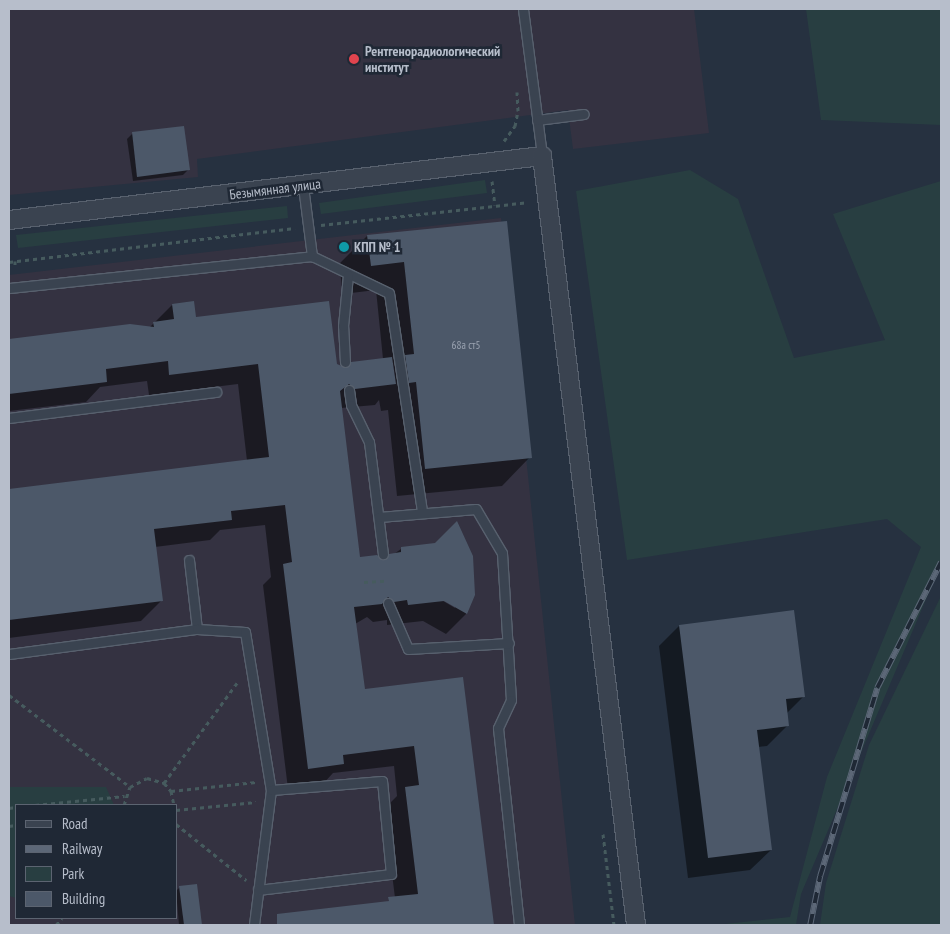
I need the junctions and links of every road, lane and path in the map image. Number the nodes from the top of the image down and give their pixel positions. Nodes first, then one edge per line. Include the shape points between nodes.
1 (523, 9) edge
2 (516, 84) dead end
3 (584, 114) dead end
4 (537, 120) junction
5 (542, 156) junction
6 (490, 162) junction
7 (303, 186) junction
8 (495, 205) junction
9 (529, 211) dead end
10 (9, 220) edge
11 (308, 226) junction
12 (312, 256) junction
13 (15, 261) junction
14 (9, 262) edge
15 (16, 268) dead end
16 (348, 275) junction
17 (9, 288) edge
18 (345, 362) dead end
19 (349, 390) dead end
20 (216, 392) dead end
21 (9, 418) edge
22 (422, 512) junction
23 (379, 517) junction
24 (383, 554) dead end
25 (189, 560) dead end
26 (386, 580) dead end
27 (364, 582) dead end
28 (388, 603) dead end
29 (197, 629) junction
30 (509, 643) junction
31 (9, 654) edge
32 (250, 664) junction
33 (9, 695) edge
34 (164, 783) junction
35 (270, 785) junction
36 (130, 787) junction
37 (171, 791) junction
38 (125, 796) junction
39 (269, 801) junction
40 (44, 804) edge
41 (124, 804) edge
42 (174, 804) edge
43 (178, 810) edge
44 (178, 826) edge
45 (602, 826) dead end
46 (258, 890) junction
47 (254, 925) edge
48 (519, 925) edge
49 (614, 925) edge
50 (636, 925) edge

1 - 4 lane
2 - 6 path via 518,111 515,126 499,145 487,149
3 - 4 lane
4 - 5 lane
5 - 6 street, Безымянная улица
5 - 50 street
6 - 7 street, Безымянная улица
6 - 8 path
7 - 10 street, Безымянная улица
7 - 11 lane
8 - 9 path via 528,201
8 - 11 path
11 - 12 lane
11 - 13 path
12 - 16 lane
12 - 17 lane
13 - 14 path
13 - 15 path
16 - 18 lane via 343,326
16 - 22 lane via 389,293
19 - 23 lane via 351,406 369,442
20 - 21 lane
22 - 23 lane
22 - 30 lane via 476,509 502,553
23 - 24 lane
25 - 29 lane
26 - 27 path
28 - 30 lane via 408,649
29 - 31 lane
29 - 32 lane via 245,632
30 - 48 lane via 511,700 498,728
32 - 34 path
32 - 35 lane
33 - 36 path
34 - 36 path via 147,778
34 - 37 path
35 - 37 path
35 - 39 lane
35 - 46 lane via 382,781 391,874
36 - 38 path
37 - 42 path
38 - 40 path
38 - 41 path
39 - 43 path
39 - 46 lane
44 - 46 path
45 - 49 path
46 - 47 lane

